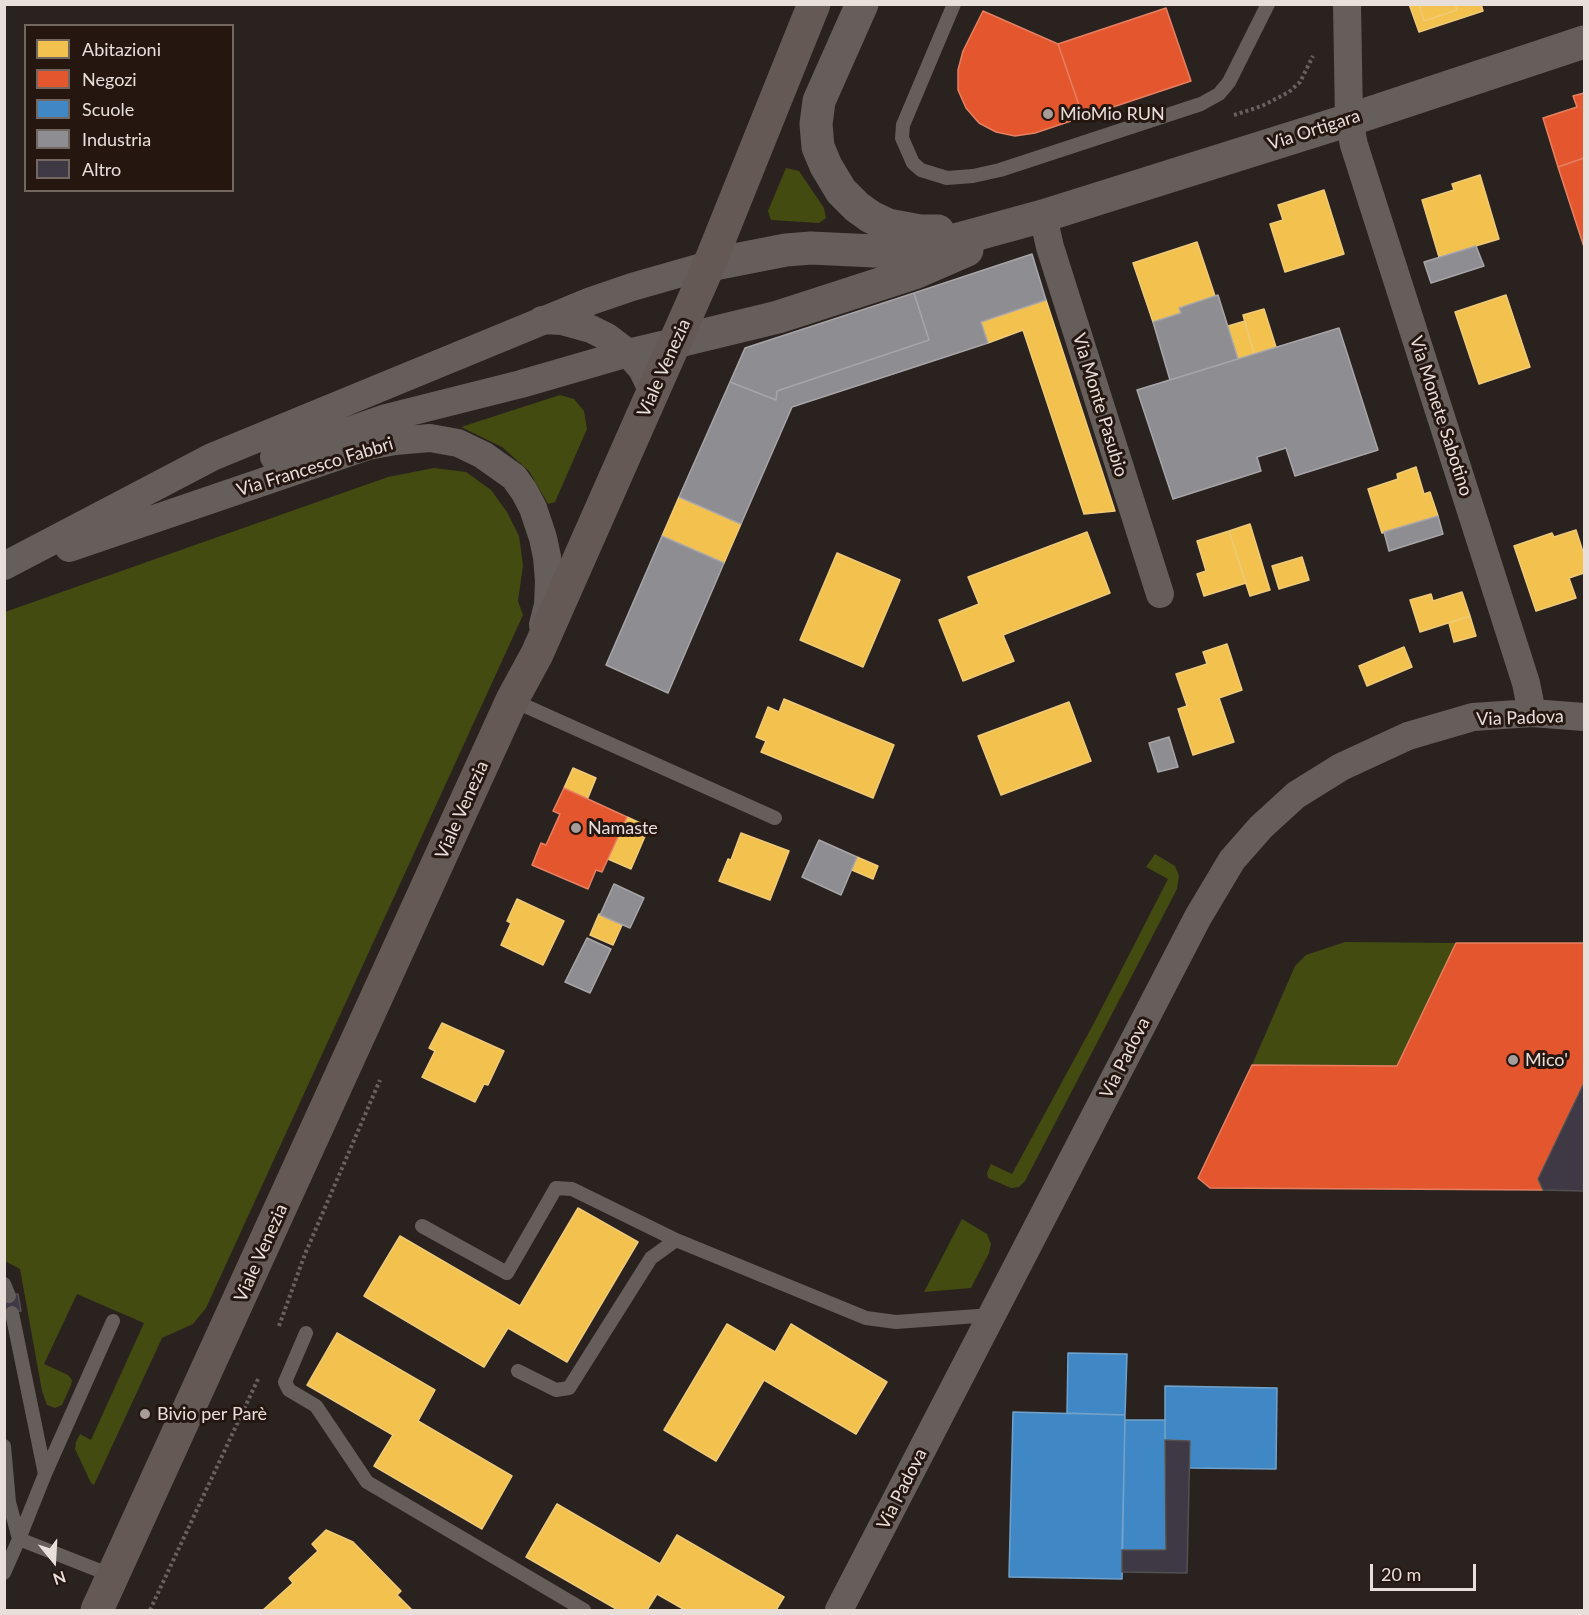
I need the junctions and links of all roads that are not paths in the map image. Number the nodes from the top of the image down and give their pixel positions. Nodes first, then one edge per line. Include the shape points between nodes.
1 (814, 4) edge
2 (862, 4) edge
3 (954, 4) edge
4 (1268, 4) edge
5 (1347, 4) edge
6 (1584, 42) edge
7 (1349, 120) junction
8 (1043, 216) junction
9 (710, 265) junction
10 (540, 320) junction
11 (675, 342) junction
12 (628, 353) junction
13 (653, 392) junction
14 (4, 569) edge
15 (1160, 594) dead end
16 (537, 654) junction
17 (513, 700) junction
18 (1533, 713) junction
19 (1584, 717) edge
20 (775, 818) dead end
21 (422, 1226) dead end
22 (676, 1240) junction
23 (12, 1313) dead end
24 (992, 1315) junction
25 (113, 1321) dead end
26 (306, 1333) dead end
27 (518, 1371) dead end
28 (4, 1446) edge
29 (45, 1474) junction
30 (19, 1539) junction
31 (4, 1573) edge
32 (113, 1576) junction
33 (97, 1611) edge
34 (584, 1611) edge
35 (839, 1611) edge

1 - 9 main road, Viale Venezia
2 - 8 street via 819,101 816,124 818,147 841,191 871,217 888,225 920,231 960,231
3 - 4 lane via 903,125 902,138 913,163 921,170 947,178 1000,170 1201,104 1219,94 1229,82
5 - 7 street, Via Monete Sabotino
6 - 7 street, Via Ortigara
7 - 8 street, Via Ortigara
7 - 18 street, Via Monete Sabotino
8 - 9 street via 948,243 874,251 786,250
8 - 11 street via 914,273 778,317
8 - 15 street, Via Monte Pasubio
9 - 10 street via 632,287
9 - 11 main road, Viale Venezia
10 - 12 street via 591,329
10 - 14 street via 212,457
11 - 12 street, Via Francesco Fabbri
11 - 13 main road, Viale Venezia
12 - 13 street via 642,369
12 - 14 street, Via Francesco Fabbri via 386,418 280,455
13 - 16 main road, Viale Venezia
14 - 16 street, Via Francesco Fabbri via 357,450 430,438 458,443 500,465 514,477 533,508 543,538 549,581
16 - 17 main road, Viale Venezia
17 - 20 lane
17 - 32 main road, Viale Venezia
18 - 19 street, Via Padova
18 - 24 street, Via Padova via 1473,717 1408,735 1341,767 1296,795 1261,827 1232,860 1198,917
21 - 22 lane via 507,1273 556,1188 572,1189
22 - 24 lane via 866,1318 896,1322
22 - 27 lane via 651,1258 569,1388 556,1390
23 - 29 lane
24 - 35 street, Via Padova
25 - 29 lane
26 - 34 lane via 285,1382 288,1390 316,1406 367,1482
28 - 30 lane via 9,1502
29 - 30 lane
30 - 31 lane
30 - 32 lane
32 - 33 main road, Viale Venezia

